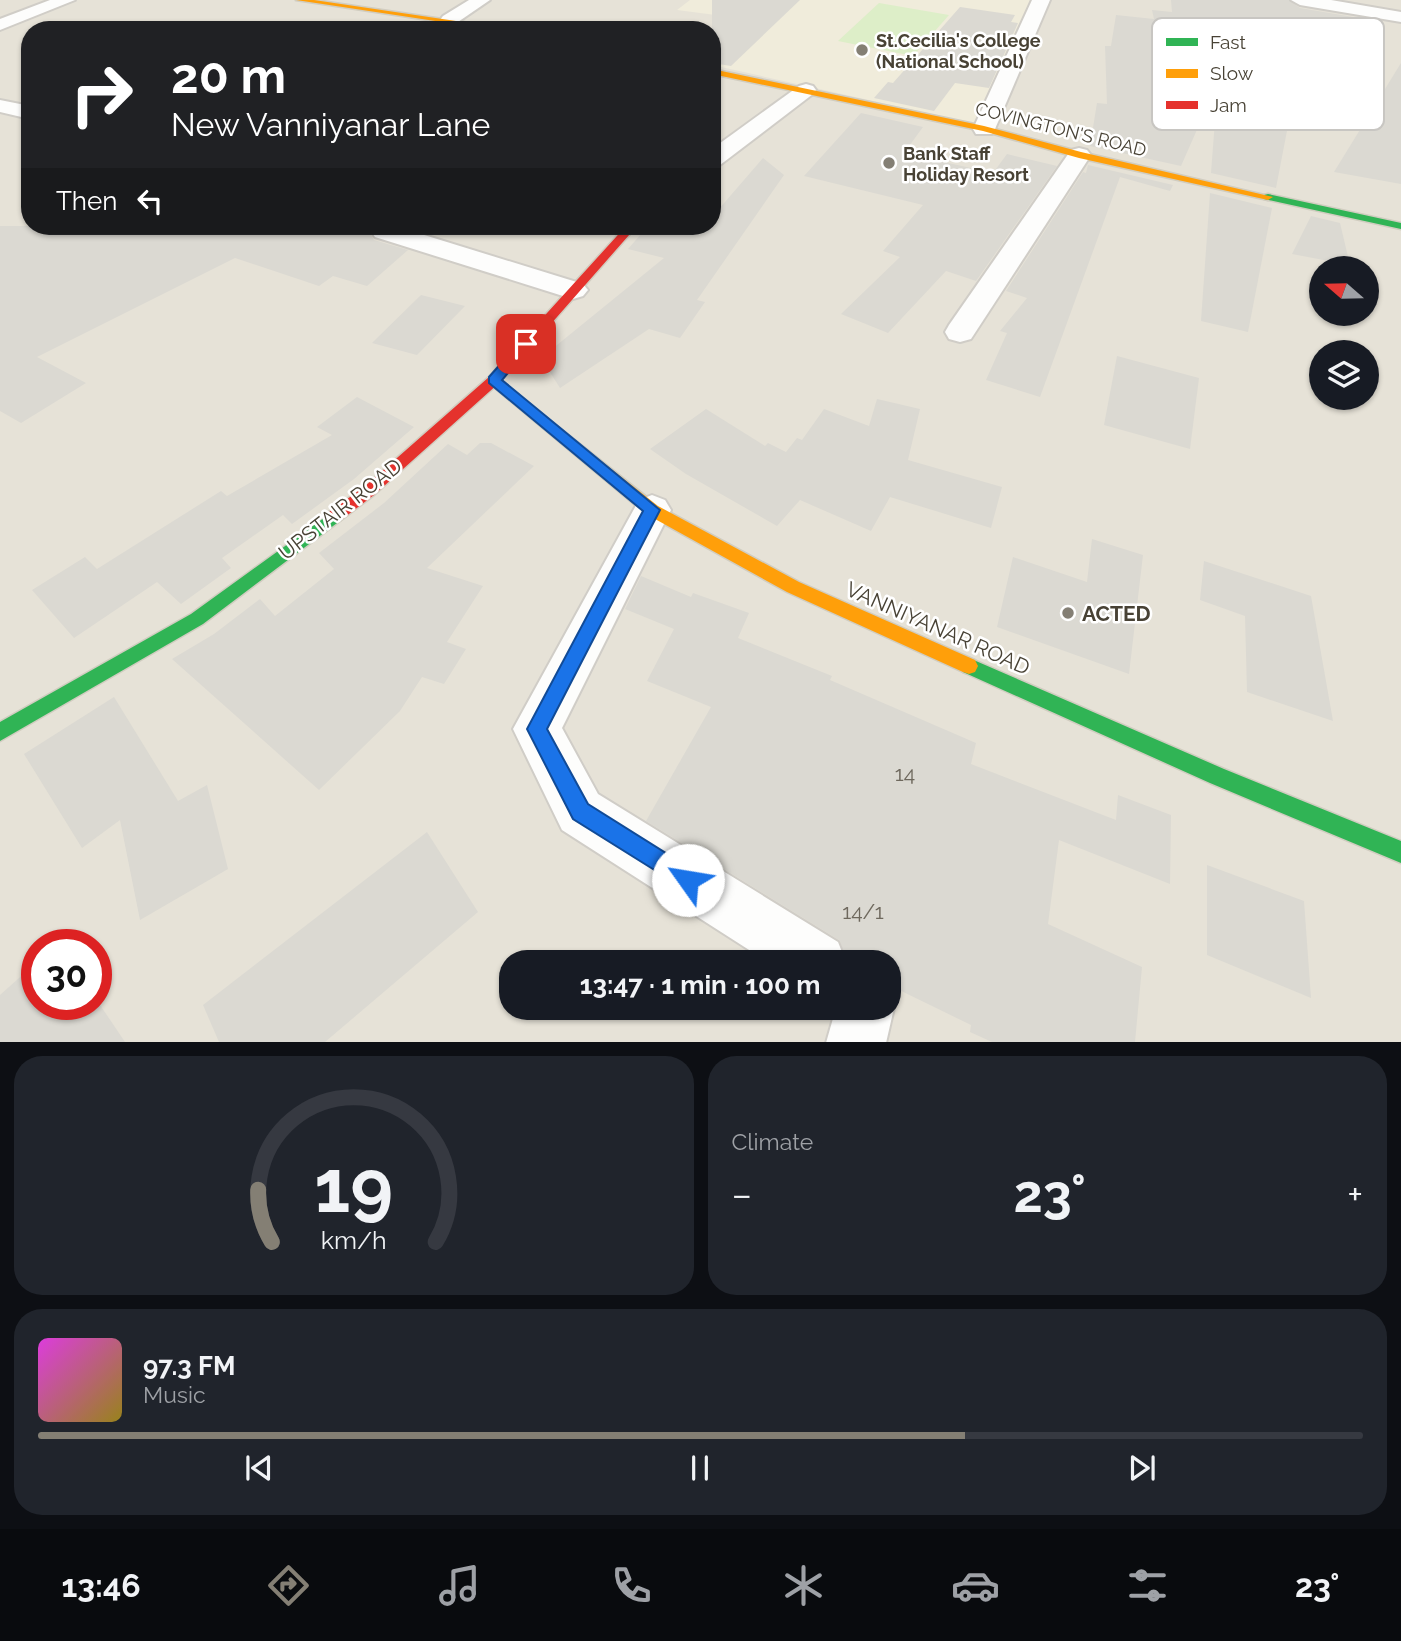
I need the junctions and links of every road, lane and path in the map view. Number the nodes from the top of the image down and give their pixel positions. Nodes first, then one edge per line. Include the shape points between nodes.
1 (66, 0) edge
2 (299, 0) edge
3 (481, 0) edge
4 (1041, 0) edge
5 (1300, 0) edge
6 (1401, 17) edge
7 (449, 20) junction
8 (455, 21) edge
9 (0, 25) edge
10 (721, 73) edge
11 (806, 90) junction
12 (0, 106) edge
13 (21, 111) edge
14 (984, 129) junction
15 (721, 153) edge
16 (1079, 155) junction
17 (1401, 226) edge
18 (397, 235) edge
19 (624, 235) edge
20 (573, 290) junction
21 (960, 332) dead end
22 (494, 380) junction
23 (652, 510) junction
24 (0, 732) edge
25 (1401, 852) edge
26 (799, 950) edge
27 (862, 1020) edge
28 (856, 1042) edge

1 - 9 street
2 - 7 street
3 - 7 street
4 - 14 street
5 - 6 street
7 - 8 street
10 - 11 street, COVINGTON'S ROAD
11 - 14 street, COVINGTON'S ROAD
11 - 15 street
12 - 13 street
14 - 16 street, COVINGTON'S ROAD
16 - 17 street, COVINGTON'S ROAD
16 - 21 street
18 - 20 street
19 - 20 street, UPSTAIR ROAD
20 - 22 street, UPSTAIR ROAD
22 - 23 street, VANNIYANAR ROAD
22 - 24 street, UPSTAIR ROAD via 369,491 197,619
23 - 25 street, VANNIYANAR ROAD via 793,587 1217,776
23 - 26 street via 537,729 580,812
27 - 28 street

